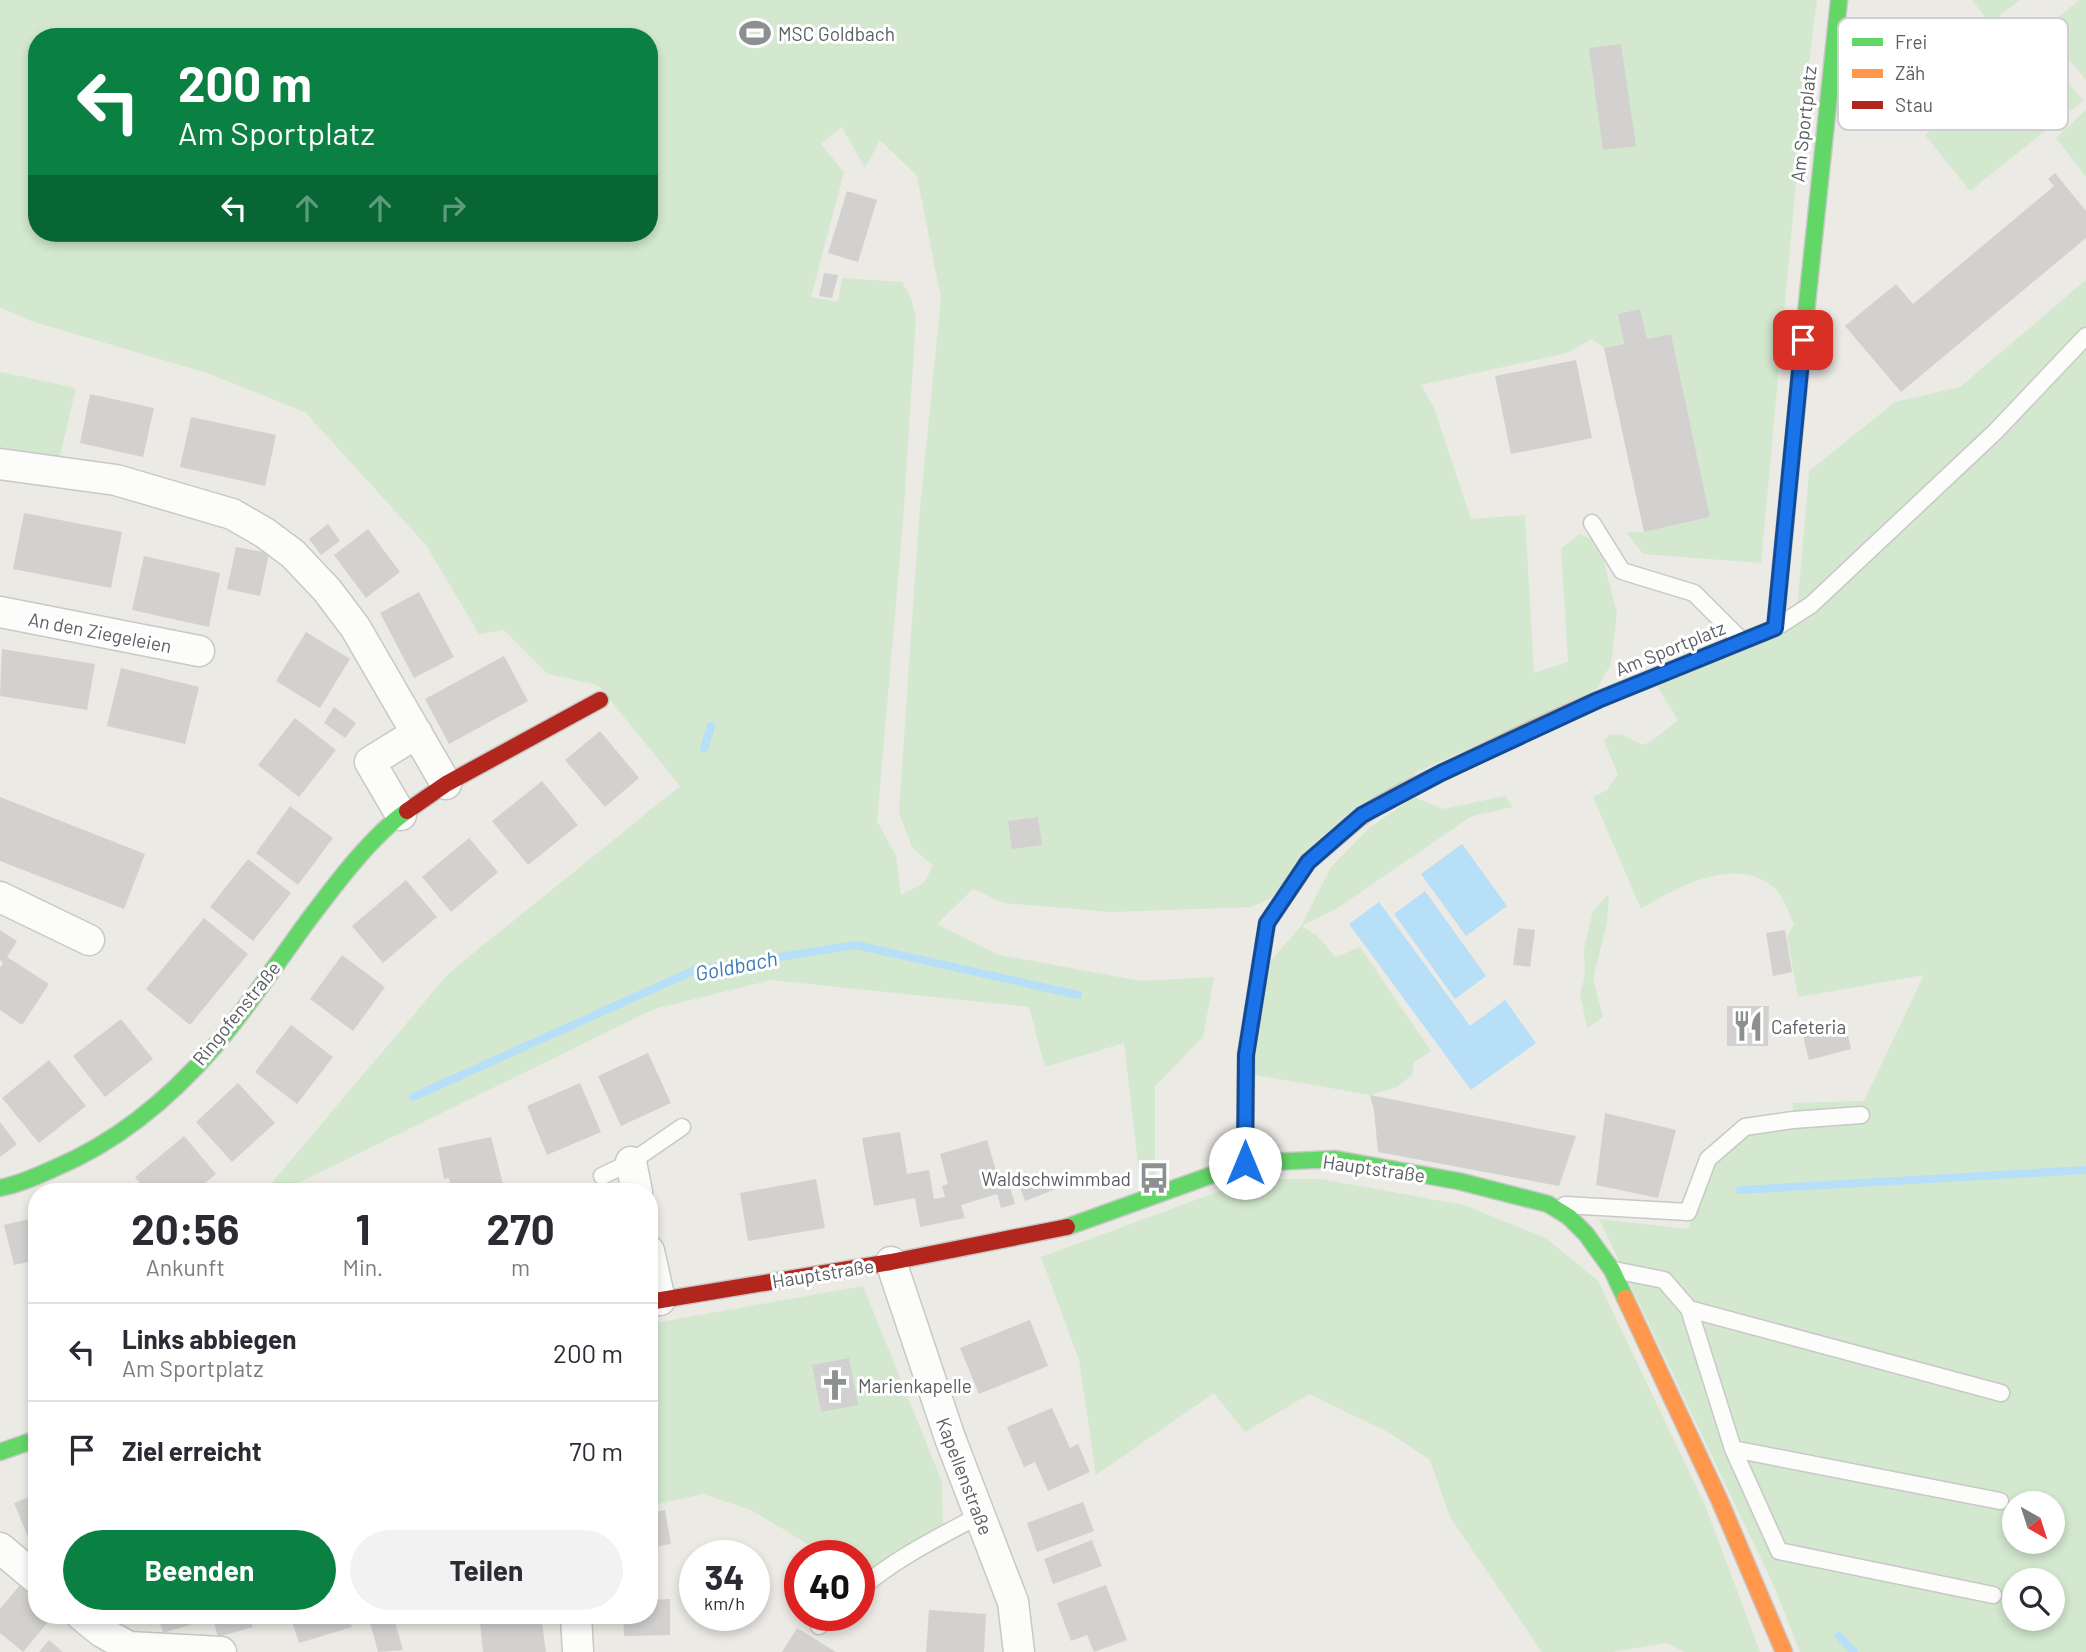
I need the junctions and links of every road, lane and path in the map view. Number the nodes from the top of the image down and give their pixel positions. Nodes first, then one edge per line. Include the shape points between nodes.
1 (1839, 0) edge
2 (2086, 336) edge
3 (0, 464) edge
4 (1592, 523) dead end
5 (0, 612) edge
6 (1775, 628) junction
7 (1742, 642) junction
8 (199, 651) dead end
9 (600, 700) dead end
10 (417, 733) junction
11 (446, 784) junction
12 (401, 815) junction
13 (0, 897) edge
14 (89, 940) dead end
15 (1861, 1115) dead end
16 (682, 1127) dead end
17 (631, 1162) junction
18 (1245, 1163) junction
19 (602, 1176) dead end
20 (635, 1183) edge
21 (0, 1188) edge
22 (1548, 1204) junction
23 (891, 1262) junction
24 (1612, 1270) junction
25 (658, 1300) edge
26 (1689, 1309) junction
27 (2001, 1393) dead end
28 (28, 1442) edge
29 (1733, 1449) junction
30 (0, 1452) edge
31 (2000, 1501) dead end
32 (980, 1515) junction
33 (4, 1558) edge
34 (28, 1573) edge
35 (875, 1577) edge
36 (1993, 1595) dead end
37 (576, 1624) edge
38 (97, 1633) edge
39 (221, 1652) edge
40 (578, 1652) edge
41 (1019, 1652) edge
42 (1784, 1652) edge

1 - 6 street, Am Sportplatz
2 - 6 lane via 1996,431 1811,604
3 - 10 street via 116,480 232,514 265,533 327,590 355,627
4 - 7 lane via 1622,571 1695,593
5 - 8 street, An den Ziegeleien
6 - 7 street, Am Sportplatz
7 - 18 street, Am Sportplatz via 1598,700 1433,777 1362,815 1308,862 1267,923 1246,1055
9 - 11 street, Ringofenstraße
10 - 11 street
10 - 12 street via 370,762
11 - 12 street, Ringofenstraße
12 - 21 street, Ringofenstraße via 389,823 324,900 215,1046 155,1106 79,1158
13 - 14 street
15 - 22 lane via 1745,1127 1707,1159 1688,1212
16 - 17 lane
17 - 19 lane
17 - 20 street
18 - 22 street, Hauptstraße via 1335,1159 1458,1181
18 - 23 street, Hauptstraße via 1076,1225
22 - 24 street, Hauptstraße via 1586,1234
23 - 25 street, Hauptstraße
23 - 32 street, Kapellenstraße
24 - 26 lane via 1664,1280
24 - 42 street, Hauptstraße via 1719,1499
26 - 27 lane
26 - 29 lane
28 - 30 street
29 - 31 lane
29 - 36 lane via 1779,1551
32 - 35 lane
32 - 41 street, Kapellenstraße via 1013,1602
33 - 34 street
37 - 40 street
38 - 39 street via 129,1647

